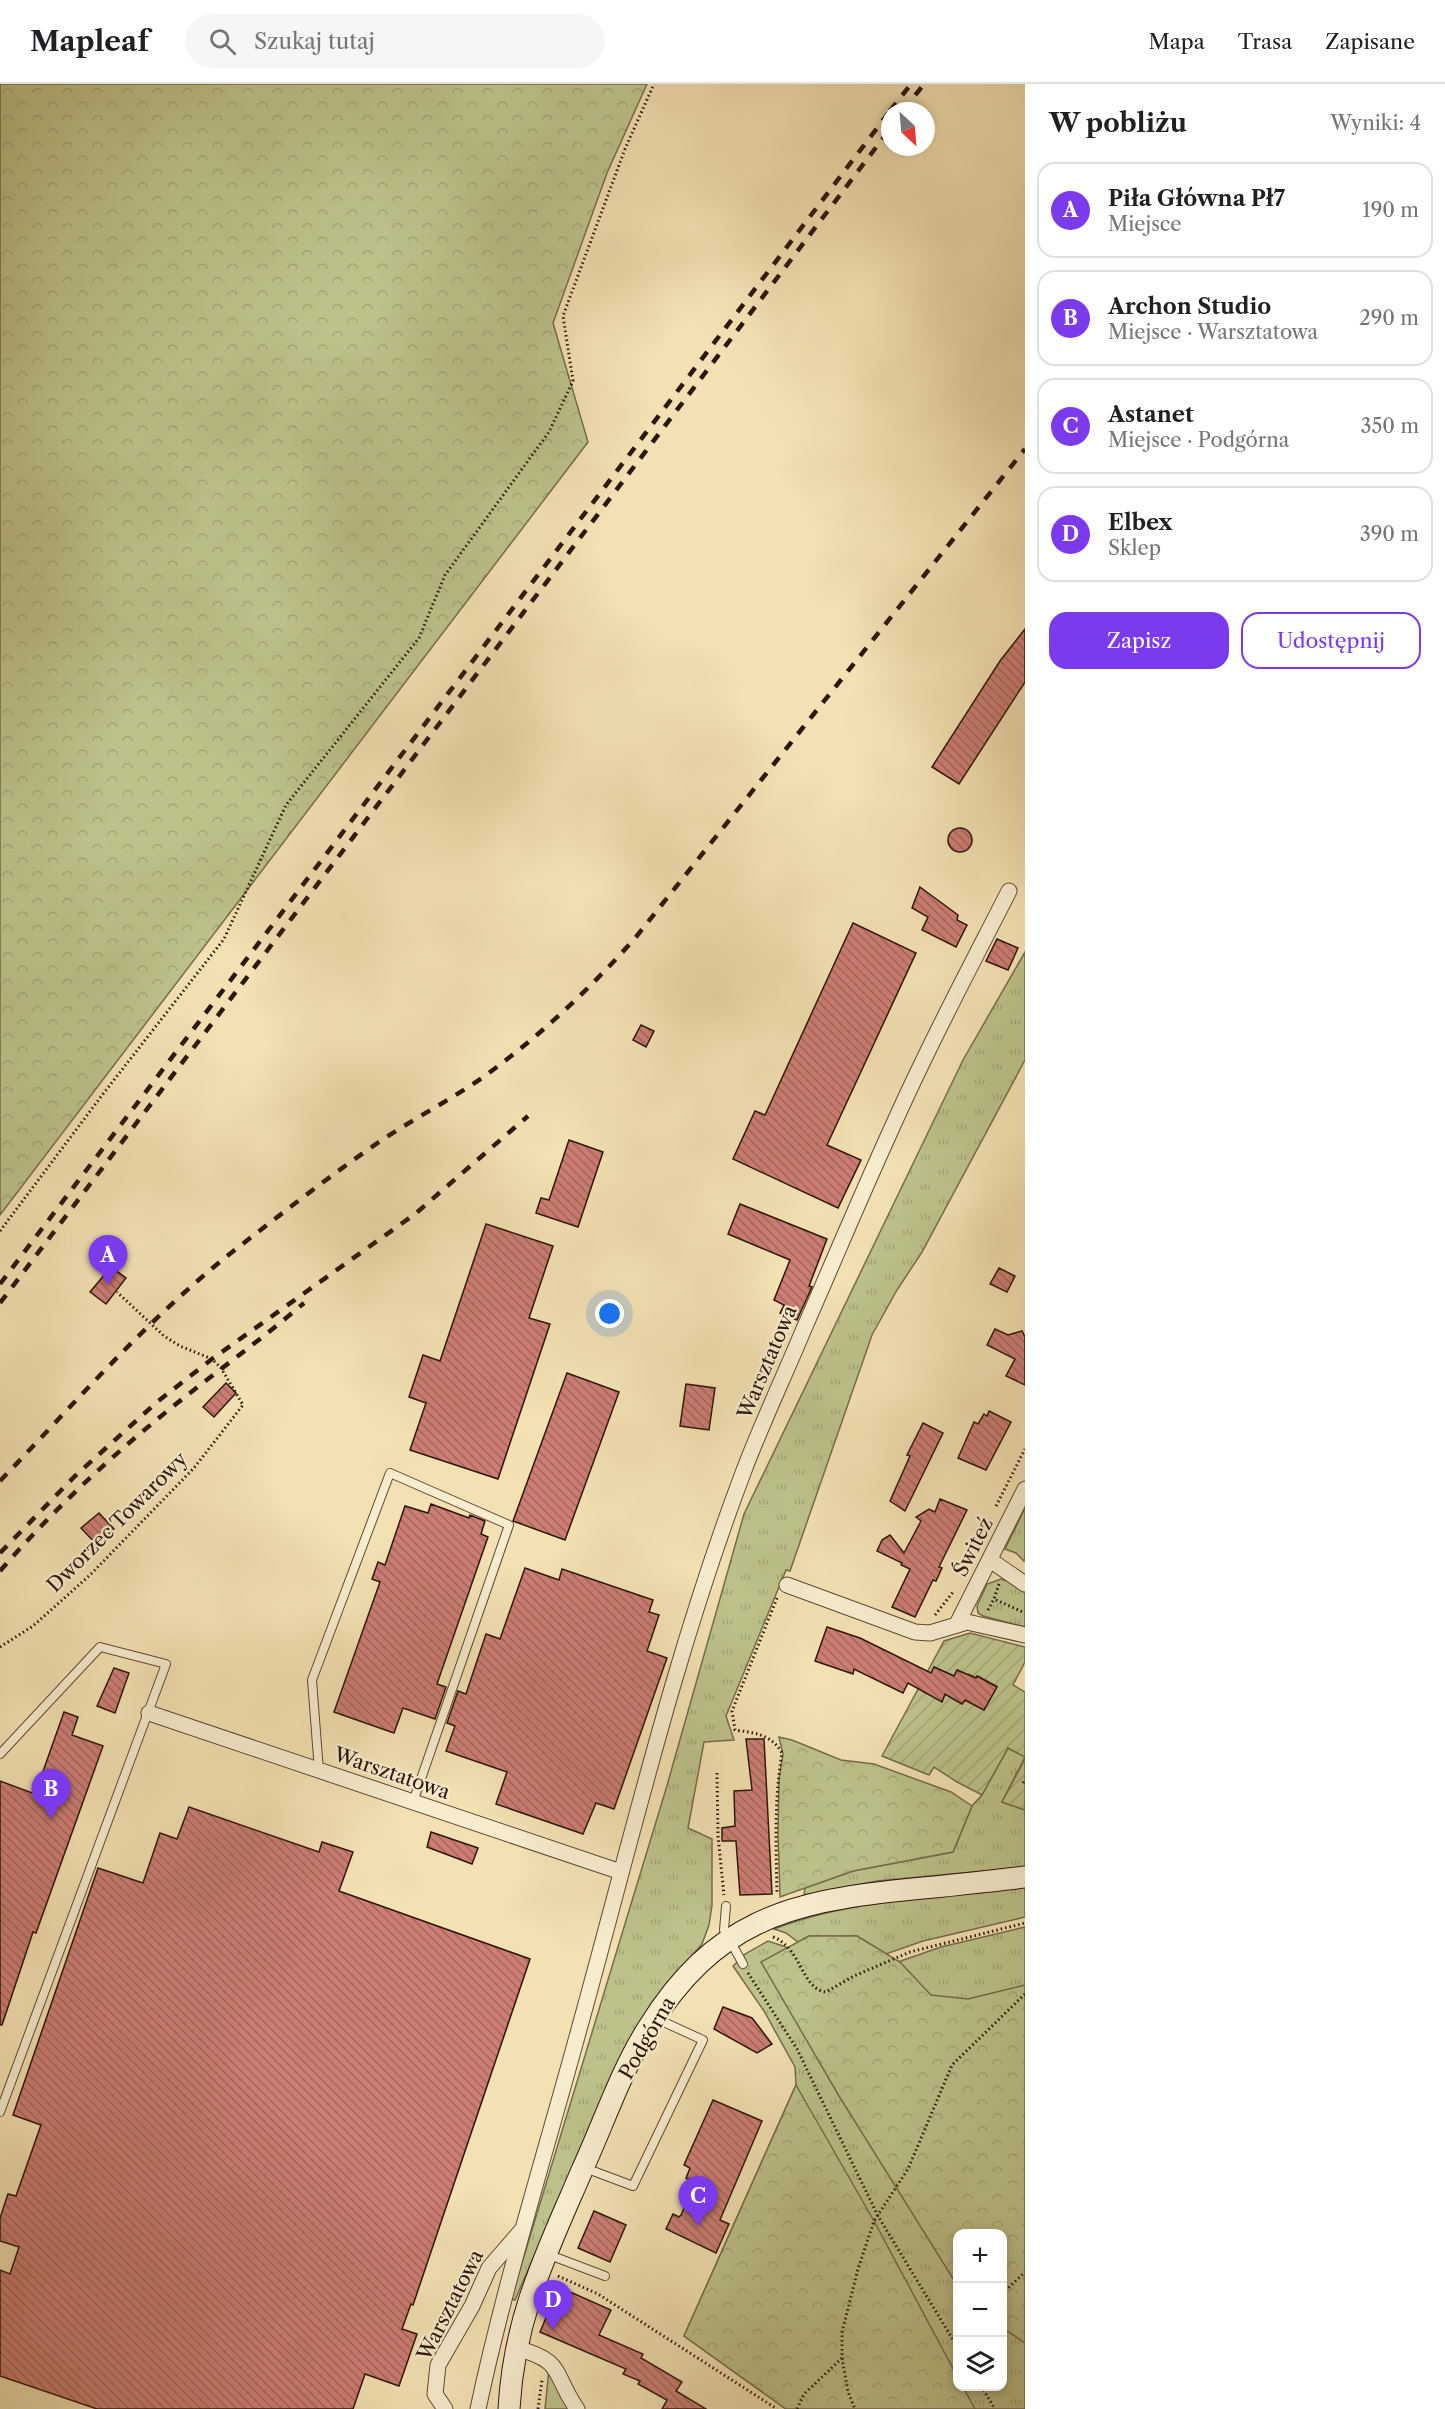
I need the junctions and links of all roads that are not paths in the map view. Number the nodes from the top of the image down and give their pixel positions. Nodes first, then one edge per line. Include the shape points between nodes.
1 (1009, 891) dead end
2 (1025, 1490) edge
3 (990, 1560) junction
4 (1025, 1584) edge
5 (787, 1585) road end
6 (957, 1624) junction
7 (1025, 1635) edge
8 (149, 1713) junction
9 (0, 1754) edge
10 (319, 1771) junction
11 (413, 1802) junction
12 (621, 1872) junction
13 (1025, 1877) edge
14 (726, 1906) road end
15 (729, 1941) junction
16 (743, 1964) road end
17 (655, 2018) junction
18 (0, 2112) edge
19 (584, 2168) junction
20 (525, 2227) junction
21 (543, 2261) junction
22 (604, 2276) dead end
23 (516, 2348) junction
24 (446, 2409) edge
25 (478, 2409) edge
26 (509, 2409) edge
27 (577, 2409) edge

1 - 12 street, Warsztatowa via 924,1060 744,1471 685,1644
2 - 3 street, Świteź
3 - 4 street
3 - 6 street, Świteź
5 - 6 street via 915,1632 930,1633
6 - 7 street via 974,1622
8 - 9 lane via 166,1664 100,1647
8 - 10 street, Warsztatowa
8 - 18 lane
10 - 11 street, Warsztatowa
10 - 11 lane via 312,1680 390,1473 509,1525
11 - 12 street, Warsztatowa
12 - 20 street, Warsztatowa
13 - 15 street, Podgórna via 821,1901 771,1917
14 - 15 lane via 724,1930
15 - 16 lane
15 - 17 street, Podgórna via 687,1976
17 - 19 street, Podgórna via 627,2069
17 - 19 lane via 703,2040 633,2186
19 - 21 street, Podgórna
20 - 24 street, Warsztatowa via 489,2268 472,2306 442,2355 435,2394
20 - 25 street, Warsztatowa via 502,2302
21 - 22 lane
21 - 23 street, Podgórna via 522,2317
23 - 26 street, Podgórna
23 - 27 street via 552,2363

